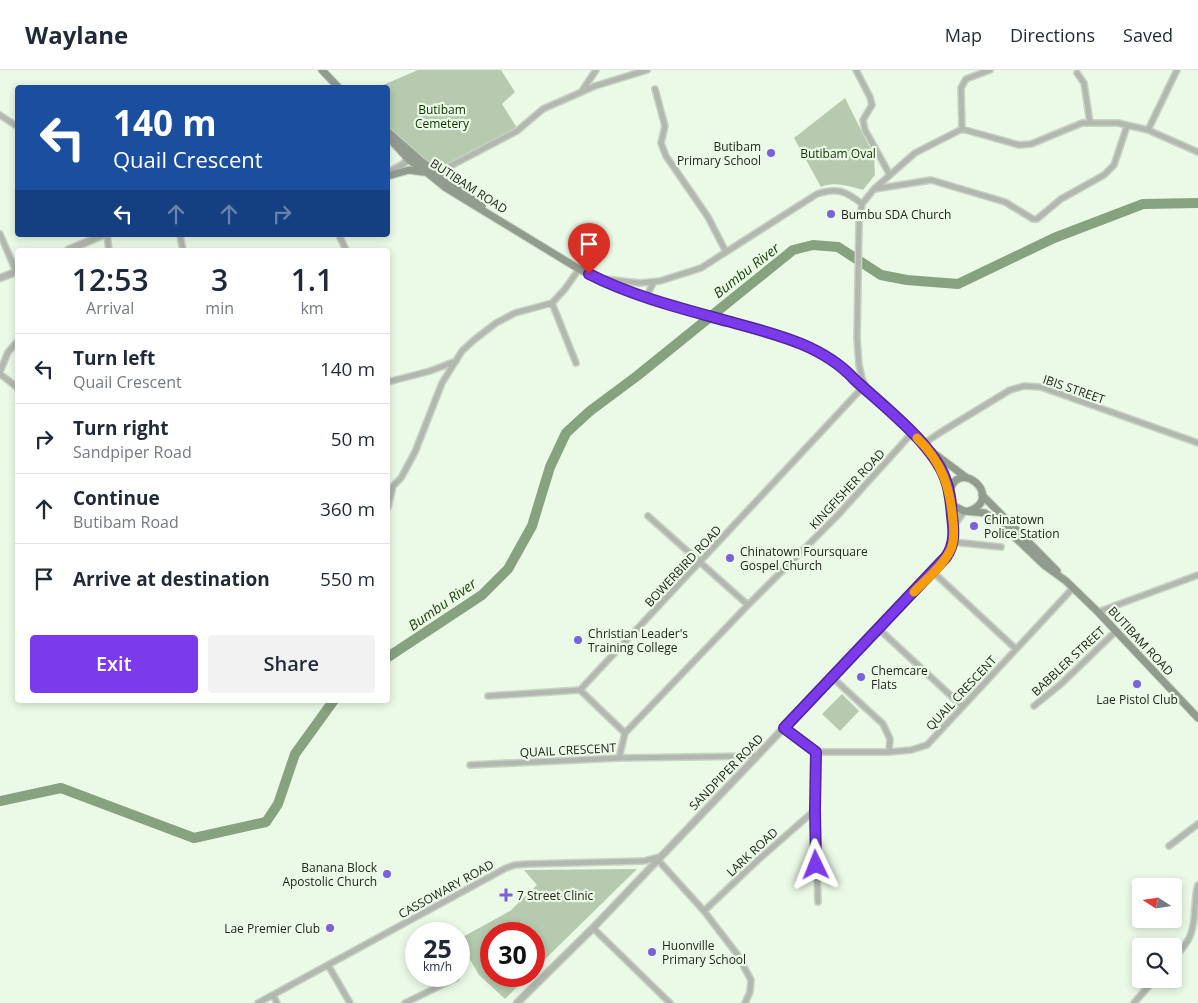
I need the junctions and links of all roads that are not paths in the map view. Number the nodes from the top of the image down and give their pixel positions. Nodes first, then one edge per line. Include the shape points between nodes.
1 (322, 70) edge
2 (596, 70) edge
3 (647, 70) edge
4 (856, 70) edge
5 (990, 70) edge
6 (1177, 70) edge
7 (1077, 73) dead end
8 (336, 85) edge
9 (655, 89) dead end
10 (582, 92) junction
11 (0, 115) edge
12 (1090, 123) junction
13 (15, 125) edge
14 (1127, 126) junction
15 (962, 129) junction
16 (1148, 130) junction
17 (390, 134) edge
18 (390, 139) edge
19 (1198, 152) edge
20 (414, 160) junction
21 (390, 173) edge
22 (390, 174) edge
23 (434, 174) junction
24 (890, 175) junction
25 (874, 189) junction
26 (862, 204) junction
27 (0, 234) edge
28 (99, 237) edge
29 (88, 242) junction
30 (73, 248) edge
31 (85, 248) edge
32 (726, 252) junction
33 (15, 267) edge
34 (579, 269) junction
35 (15, 272) edge
36 (0, 278) edge
37 (598, 279) junction
38 (654, 282) junction
39 (647, 298) junction
40 (552, 303) junction
41 (15, 344) edge
42 (456, 360) junction
43 (576, 362) dead end
44 (0, 373) edge
45 (390, 381) edge
46 (15, 386) edge
47 (863, 387) junction
48 (872, 396) junction
49 (912, 433) junction
50 (1198, 443) edge
51 (925, 446) junction
52 (967, 478) junction
53 (393, 486) junction
54 (390, 489) edge
55 (982, 495) junction
56 (950, 498) junction
57 (390, 499) edge
58 (966, 511) junction
59 (648, 516) dead end
60 (953, 526) junction
61 (953, 542) junction
62 (1001, 547) dead end
63 (699, 563) junction
64 (933, 572) junction
65 (1198, 575) edge
66 (1066, 581) junction
67 (1073, 588) junction
68 (748, 605) junction
69 (1098, 612) junction
70 (879, 629) junction
71 (1116, 631) junction
72 (1016, 649) junction
73 (833, 678) junction
74 (580, 690) junction
75 (488, 696) dead end
76 (962, 706) junction
77 (1034, 706) dead end
78 (1198, 718) edge
79 (784, 728) junction
80 (625, 733) junction
81 (816, 752) junction
82 (889, 752) junction
83 (756, 756) junction
84 (619, 758) junction
85 (470, 765) dead end
86 (815, 810) junction
87 (1198, 824) edge
88 (1169, 846) dead end
89 (660, 858) junction
90 (1198, 885) edge
91 (818, 902) dead end
92 (704, 911) junction
93 (592, 928) junction
94 (1182, 947) edge
95 (328, 965) junction
96 (438, 987) edge
97 (1147, 988) edge
98 (273, 995) junction
99 (258, 1003) edge
100 (277, 1003) edge
101 (350, 1003) edge
102 (405, 1003) edge
103 (517, 1003) edge
104 (670, 1003) edge
105 (745, 1003) edge
106 (1134, 1003) edge

1 - 8 main road
2 - 10 street
3 - 10 street
4 - 24 street via 872,104 863,120 865,130
5 - 15 street via 966,79 961,88
6 - 16 street
7 - 12 street via 1084,84
9 - 32 street via 665,126 661,143 666,156 708,217
10 - 23 street via 543,109 517,131
11 - 13 street
12 - 14 street
12 - 15 street via 1082,123 1031,144 1019,145
14 - 16 street
14 - 25 street via 1114,165 1104,175 1061,199 1037,219 1005,202 932,180
15 - 24 street via 915,153
16 - 19 street
17 - 20 main road, BUTIBAM ROAD
18 - 20 main road, BUTIBAM ROAD
20 - 21 street, BUTIBAM ROAD
20 - 23 main road, BUTIBAM ROAD
22 - 23 main road via 417,170
23 - 34 main road, BUTIBAM ROAD via 453,193
24 - 25 street
25 - 26 street
26 - 32 street via 849,194 836,191 817,194
26 - 48 street via 857,339 862,378
27 - 33 street
28 - 29 street
29 - 30 street
29 - 31 street
32 - 38 street via 701,268
34 - 37 main road, BUTIBAM ROAD
34 - 40 street
35 - 36 street
37 - 38 street
37 - 39 main road, BUTIBAM ROAD
38 - 39 street
39 - 47 main road, BUTIBAM ROAD via 790,339 843,367
40 - 42 street via 515,313 496,323 462,351
40 - 43 street
41 - 44 street via 8,352
42 - 45 street
42 - 53 street via 442,383 415,452
44 - 46 street
47 - 48 main road, BUTIBAM ROAD
47 - 63 street, BOWERBIRD ROAD
48 - 49 main road, BUTIBAM ROAD
49 - 51 main road, BUTIBAM ROAD
49 - 68 street, KINGFISHER ROAD via 838,515
50 - 51 street, IBIS STREET via 1041,387 1024,386 1005,392 941,432
51 - 52 main road, BUTIBAM ROAD
51 - 56 main road, BUTIBAM ROAD via 944,475
52 - 55 main road via 979,484
52 - 56 main road via 954,482
53 - 54 street
53 - 57 street
55 - 58 main road via 978,506
55 - 66 main road, BUTIBAM ROAD
56 - 58 main road via 958,510
56 - 60 street
58 - 60 street
58 - 66 main road, BUTIBAM ROAD via 985,513 1000,523 1044,565
59 - 63 street
60 - 61 street
61 - 62 street
61 - 64 street, SANDPIPER ROAD
63 - 68 street
63 - 74 street, BOWERBIRD ROAD
64 - 70 street, SANDPIPER ROAD
64 - 72 street
65 - 69 street
66 - 67 main road, BUTIBAM ROAD
67 - 69 main road, BUTIBAM ROAD
67 - 72 street, QUAIL CRESCENT
68 - 80 street, KINGFISHER ROAD
69 - 71 main road, BUTIBAM ROAD
70 - 73 street, SANDPIPER ROAD
70 - 76 street
71 - 77 street, BABBLER STREET
71 - 78 main road, BUTIBAM ROAD
72 - 76 street, QUAIL CRESCENT
73 - 79 street, SANDPIPER ROAD
73 - 82 street via 883,724 890,739
74 - 75 street
74 - 80 street
76 - 82 street, QUAIL CRESCENT via 927,744 911,750
79 - 81 street
79 - 83 street, SANDPIPER ROAD
80 - 84 street
81 - 82 street, QUAIL CRESCENT
81 - 86 street
83 - 84 street, QUAIL CRESCENT
83 - 89 street, SANDPIPER ROAD
84 - 85 street, QUAIL CRESCENT
86 - 91 street
86 - 92 street, LARK ROAD
87 - 88 street
89 - 92 street
89 - 93 street, SANDPIPER ROAD
89 - 95 street, CASSOWARY ROAD via 515,865
90 - 94 street via 1193,926
92 - 105 street via 737,954 751,980
93 - 103 street, SANDPIPER ROAD
93 - 104 street
95 - 98 street, CASSOWARY ROAD
95 - 101 street
96 - 102 street
97 - 106 street
98 - 99 street, CASSOWARY ROAD
98 - 100 street

